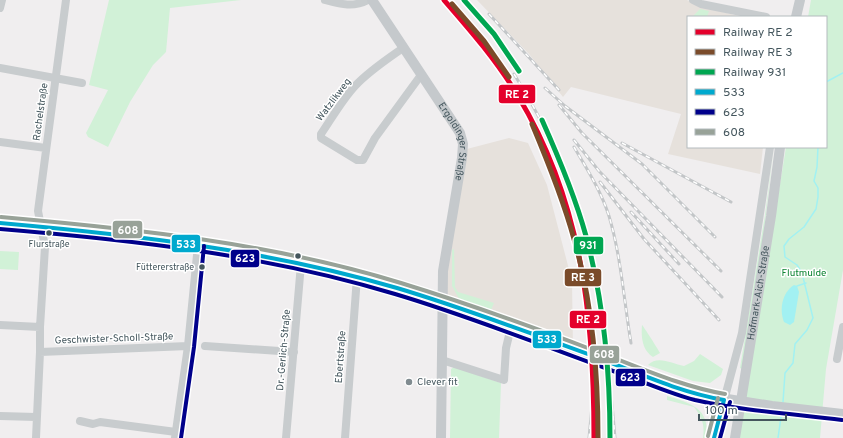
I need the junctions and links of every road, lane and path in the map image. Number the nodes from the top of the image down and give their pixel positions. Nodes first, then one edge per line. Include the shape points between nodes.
1 (2, 0) edge
2 (66, 0) edge
3 (325, 0) edge
4 (368, 0) edge
5 (372, 0) edge
6 (694, 0) edge
7 (800, 0) edge
8 (0, 8) edge
9 (761, 16) edge
10 (796, 16) edge
11 (403, 48) junction
12 (0, 68) edge
13 (421, 75) junction
14 (55, 79) junction
15 (82, 83) dead end
16 (0, 142) edge
17 (46, 148) junction
18 (770, 148) edge
19 (780, 148) edge
20 (0, 223) edge
21 (42, 226) junction
22 (198, 245) junction
23 (301, 264) junction
24 (357, 277) junction
25 (442, 303) junction
26 (0, 325) edge
27 (40, 327) junction
28 (512, 327) junction
29 (843, 327) edge
30 (188, 346) junction
31 (205, 346) dead end
32 (40, 352) junction
33 (294, 352) junction
34 (837, 359) dead end
35 (442, 360) junction
36 (724, 400) junction
37 (843, 414) edge
38 (0, 416) edge
39 (36, 417) junction
40 (80, 422) dead end
41 (175, 435) edge
42 (36, 438) edge
43 (286, 438) edge
44 (345, 438) edge
45 (441, 438) edge
46 (714, 438) edge
47 (735, 438) edge

1 - 8 street
2 - 14 street, Rachelstraße
3 - 4 street via 348,6
5 - 11 main road, Ergoldinger Straße
6 - 9 street via 701,4
7 - 10 main road
11 - 13 main road, Ergoldinger Straße
11 - 13 street, Watzlikweg via 354,88 320,137 357,160 363,160 375,138
12 - 14 street
13 - 25 main road, Ergoldinger Straße via 460,133 463,144 443,271
14 - 15 street
14 - 17 street, Rachelstraße
16 - 17 street
17 - 21 street, Rachelstraße via 38,211
18 - 36 street, Hofmark-Aich-Straße via 742,332
19 - 47 main road, Hofmark-Aich-Straße
20 - 21 main road
21 - 22 main road
21 - 27 street via 45,247
22 - 23 main road
22 - 30 street
23 - 24 main road
23 - 33 street, Dr.-Gerlich-Straße
24 - 25 main road
24 - 44 street, Ebertstraße
25 - 28 main road
25 - 35 main road, Ergoldinger Straße
26 - 27 street
27 - 32 street
28 - 35 street via 506,348 504,380
28 - 36 main road via 689,392
29 - 34 street
30 - 32 street, Geschwister-Scholl-Straße
30 - 41 street
31 - 33 street
32 - 39 street
33 - 43 street, Dr.-Gerlich-Straße
35 - 45 main road, Ergoldinger Straße
36 - 37 main road
36 - 46 street, Hofmark-Aich-Straße
38 - 39 street
39 - 42 street
40 - 41 street via 100,422

